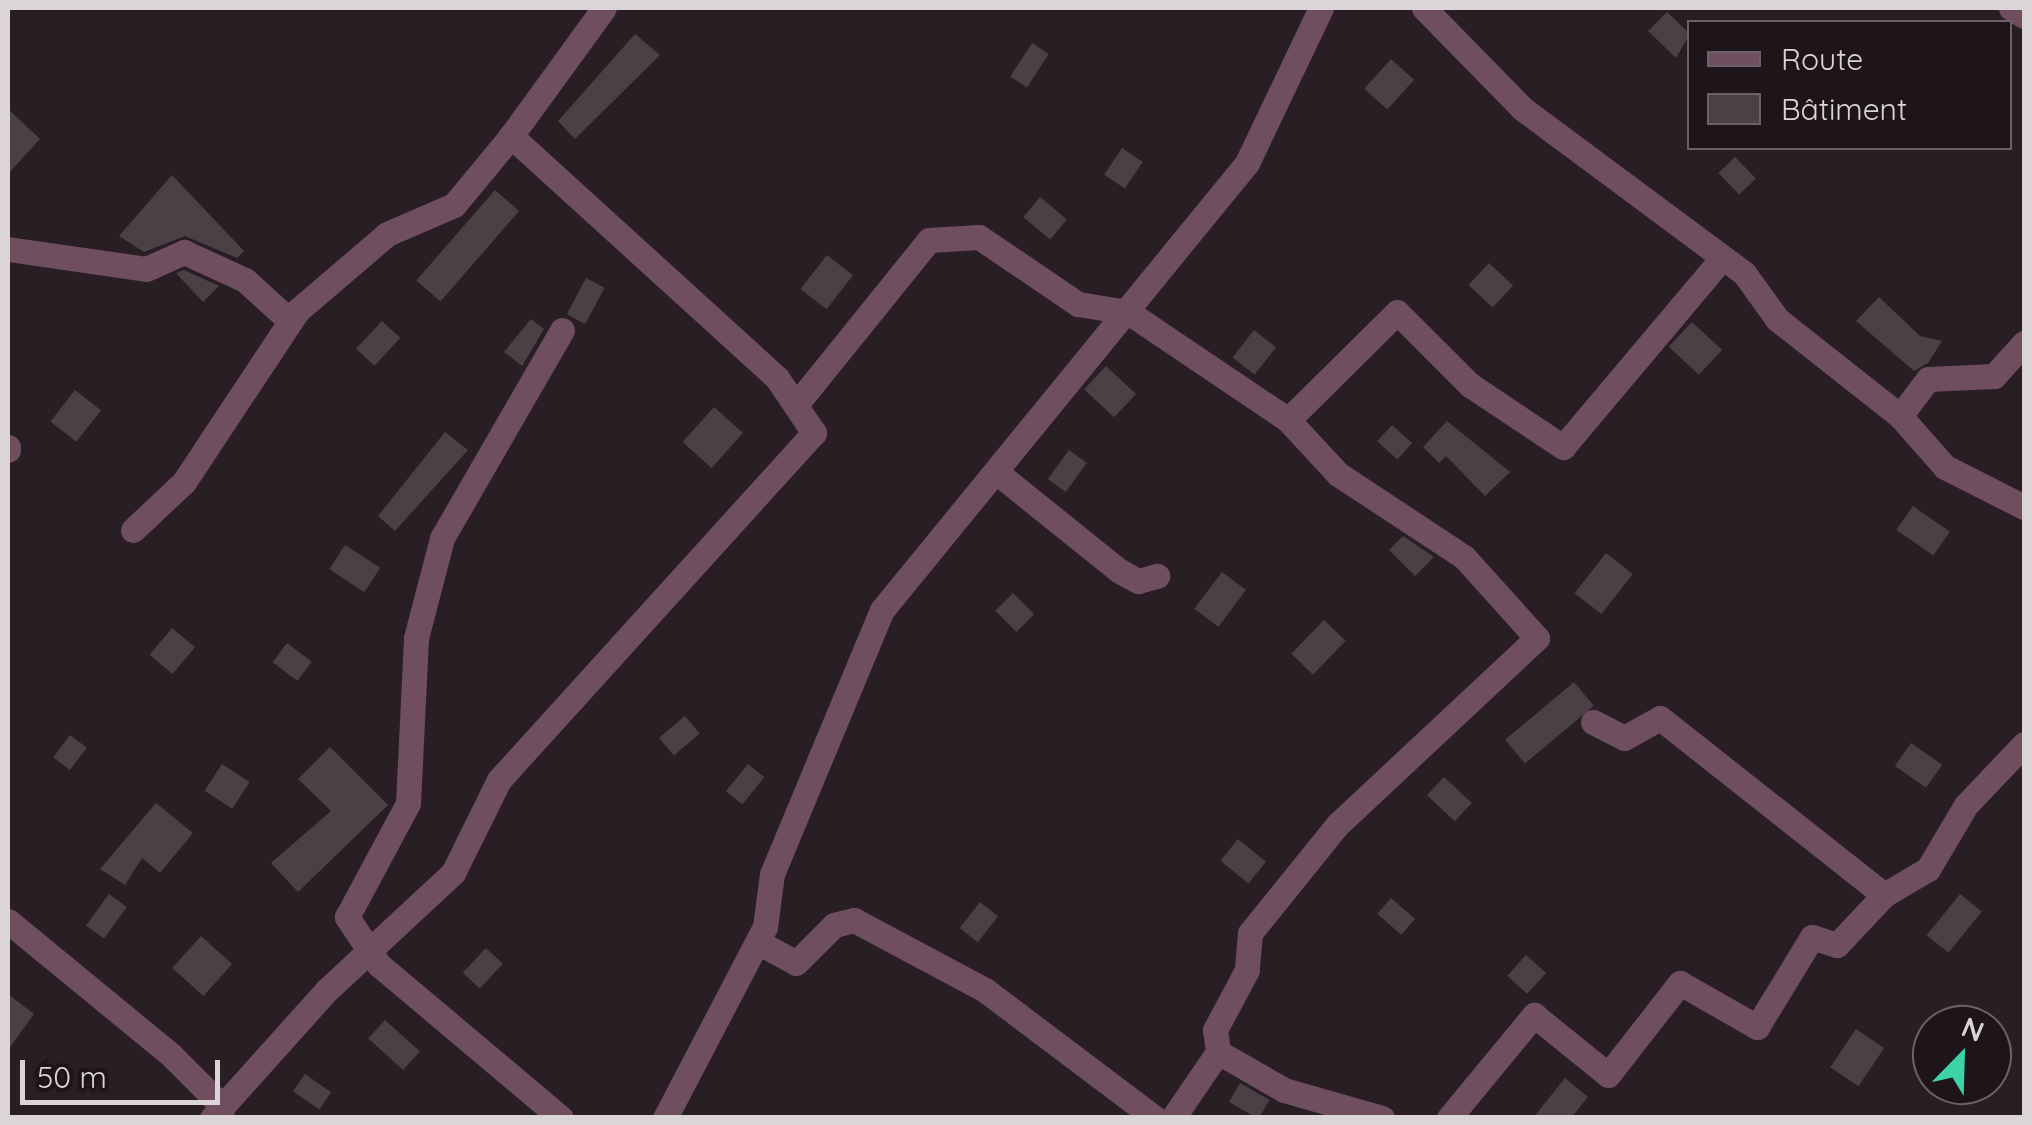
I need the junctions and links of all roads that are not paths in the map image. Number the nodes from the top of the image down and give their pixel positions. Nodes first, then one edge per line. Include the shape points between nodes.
1 (604, 8) edge
2 (1321, 8) edge
3 (1424, 8) edge
4 (2011, 8) edge
5 (2024, 16) edge
6 (511, 136) junction
7 (8, 249) edge
8 (1722, 258) junction
9 (1128, 312) junction
10 (290, 321) junction
11 (562, 330) dead end
12 (2024, 343) edge
13 (799, 400) junction
14 (1900, 416) junction
15 (1288, 420) junction
16 (1000, 474) junction
17 (2024, 507) edge
18 (133, 530) dead end
19 (1157, 576) dead end
20 (1592, 722) dead end
21 (2024, 744) edge
22 (1884, 895) junction
23 (8, 922) edge
24 (758, 942) junction
25 (371, 949) junction
26 (1218, 1052) junction
27 (218, 1114) edge
28 (562, 1118) edge
29 (665, 1118) edge
30 (1155, 1118) edge
31 (1173, 1118) edge
32 (1382, 1118) edge
33 (1449, 1118) edge

1 - 6 street
2 - 9 street via 1247,163 1166,252
3 - 8 street via 1522,108
4 - 5 street
6 - 10 street via 454,206 388,234
6 - 13 street
7 - 10 street via 146,269 184,252 245,280
8 - 14 street via 1792,332
8 - 15 street via 1562,447 1470,384 1397,312
9 - 13 street via 1078,304 986,240 933,238
9 - 15 street
9 - 16 street
10 - 18 street via 184,482
11 - 25 street via 494,439 430,570 414,653 408,803 348,912
12 - 14 street via 1994,376 1928,379
13 - 25 street via 812,418 810,442 754,492 640,634 498,780 453,873
14 - 17 street via 1945,467
15 - 26 street via 1338,474 1464,557 1537,638 1292,878 1244,944 1247,970 1215,1030
16 - 19 street via 1118,570 1138,581
16 - 24 street via 882,610 772,874
20 - 22 street via 1624,738 1660,718
21 - 22 street via 1966,805 1928,869
22 - 33 street via 1836,945 1812,936 1757,1027 1680,983 1608,1075 1534,1015
23 - 27 street
24 - 29 street
24 - 30 street via 791,964 839,921 854,920 984,990
25 - 27 street
25 - 28 street via 493,1068
26 - 31 street
26 - 32 street via 1284,1090

